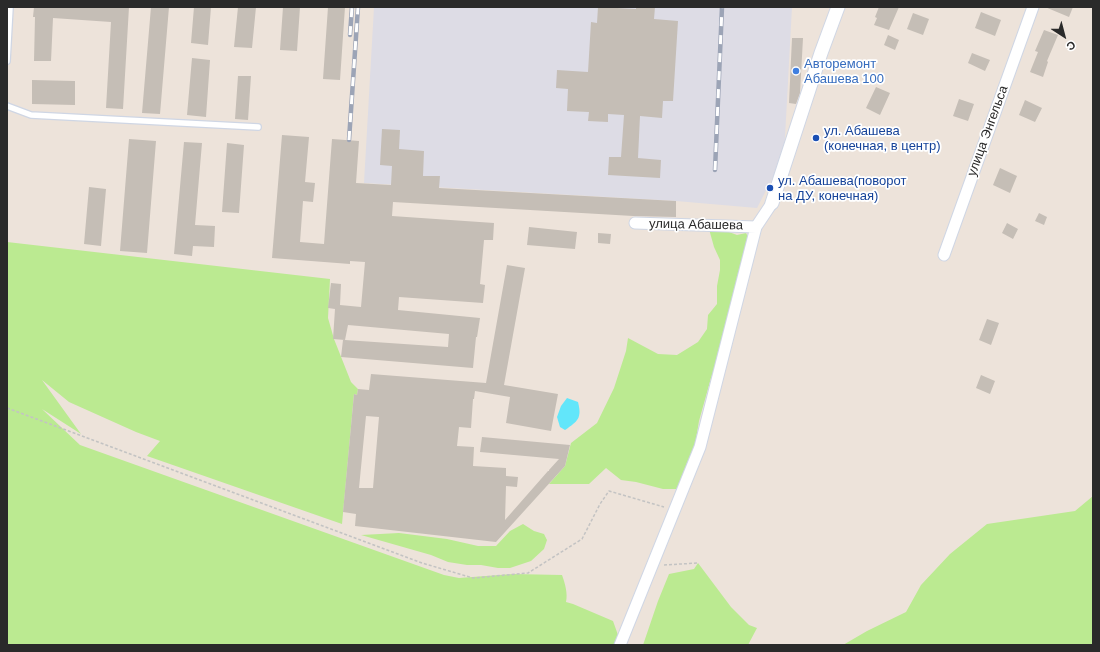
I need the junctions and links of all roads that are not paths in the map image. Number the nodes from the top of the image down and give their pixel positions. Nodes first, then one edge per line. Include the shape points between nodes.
1 (10, 7) edge
2 (838, 7) edge
3 (1033, 7) edge
4 (7, 61) edge
5 (7, 106) edge
6 (258, 127) dead end
7 (772, 203) joint
8 (636, 224) dead end
9 (756, 227) junction
10 (944, 255) dead end
11 (620, 645) edge

1 - 4 lane
2 - 7 street
3 - 10 street, улица Энгельса
5 - 6 lane via 31,115
7 - 9 street
8 - 9 street, улица Абашева
9 - 11 street via 700,447

